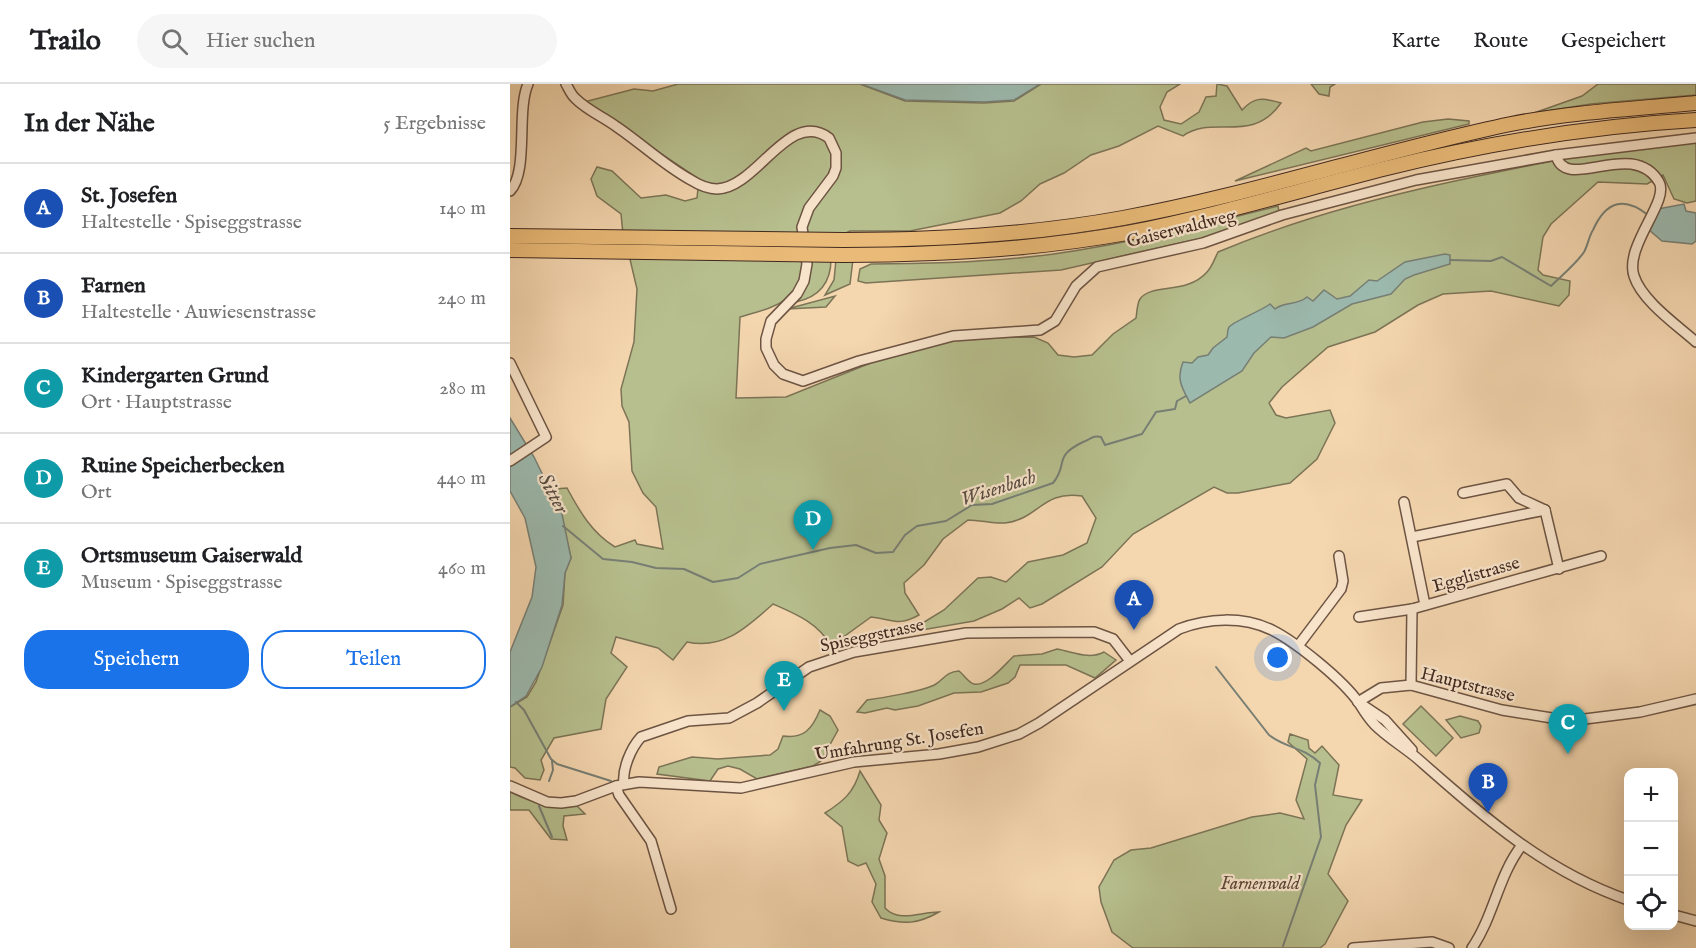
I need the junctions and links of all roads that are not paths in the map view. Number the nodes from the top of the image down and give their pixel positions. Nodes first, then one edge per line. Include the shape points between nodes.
1 (528, 84) edge
2 (566, 84) edge
3 (1696, 104) edge
4 (1696, 120) edge
5 (1696, 138) edge
6 (1556, 155) junction
7 (510, 191) edge
8 (510, 236) edge
9 (510, 250) edge
10 (1696, 342) edge
11 (510, 363) edge
12 (510, 462) edge
13 (1463, 493) dead end
14 (1404, 502) dead end
15 (1545, 510) junction
16 (1412, 537) junction
17 (1339, 556) dead end
18 (1601, 556) dead end
19 (1559, 569) junction
20 (1425, 606) junction
21 (1412, 609) junction
22 (1359, 617) dead end
23 (1298, 646) junction
24 (1130, 661) junction
25 (1411, 685) junction
26 (1696, 699) edge
27 (1358, 702) junction
28 (620, 785) junction
29 (510, 786) edge
30 (1522, 845) junction
31 (1624, 898) edge
32 (671, 909) dead end
33 (1678, 916) edge
34 (1696, 921) edge
35 (1353, 948) edge
36 (1449, 948) edge
37 (1472, 948) edge

1 - 7 street via 522,106 516,180
2 - 6 street, Gaiserwaldweg via 586,108 706,187 730,187 739,182 799,133 815,132 829,138 836,153 836,168 805,216 802,227 806,271 797,294 768,326 769,357 783,374 792,378 815,379 860,361 953,336 1040,330 1055,321 1087,274 1109,264 1203,243 1282,215 1383,188
3 - 8 highway, bridge via 1603,111 1514,124 1162,210 991,236 843,240
4 - 9 highway, bridge via 1599,128 1486,146 1206,215 1090,239 972,252 843,255
5 - 6 street, Gaiserwaldweg
6 - 10 street via 1564,169 1612,163 1638,167 1661,185 1633,255 1634,277 1654,305
11 - 12 street via 546,437
13 - 15 street via 1507,484 1519,498
14 - 16 street
15 - 16 street
15 - 19 street
16 - 20 street
17 - 23 street via 1341,589
18 - 19 street, Egglistrasse
19 - 20 street, Egglistrasse
20 - 21 street, Egglistrasse
21 - 22 street, Egglistrasse
21 - 25 street
23 - 24 street via 1265,628 1221,620 1179,630
23 - 27 street
24 - 28 street, Umfahrung St. Josefen via 1039,723 978,747 854,762 741,788 658,782
24 - 28 street, Spiseggstrasse via 1113,639 1094,632 966,633 854,652 809,667 729,718 688,721 641,737
25 - 26 street, Hauptstrasse via 1484,707 1558,719 1610,717
25 - 27 street, Hauptstrasse via 1381,688
27 - 30 street via 1385,720 1416,757 1472,808
28 - 29 street via 589,798 561,803 547,802
28 - 32 street via 619,795 651,841
30 - 31 street via 1571,875
30 - 37 street via 1505,870 1483,932
33 - 34 street
35 - 36 street via 1432,942

